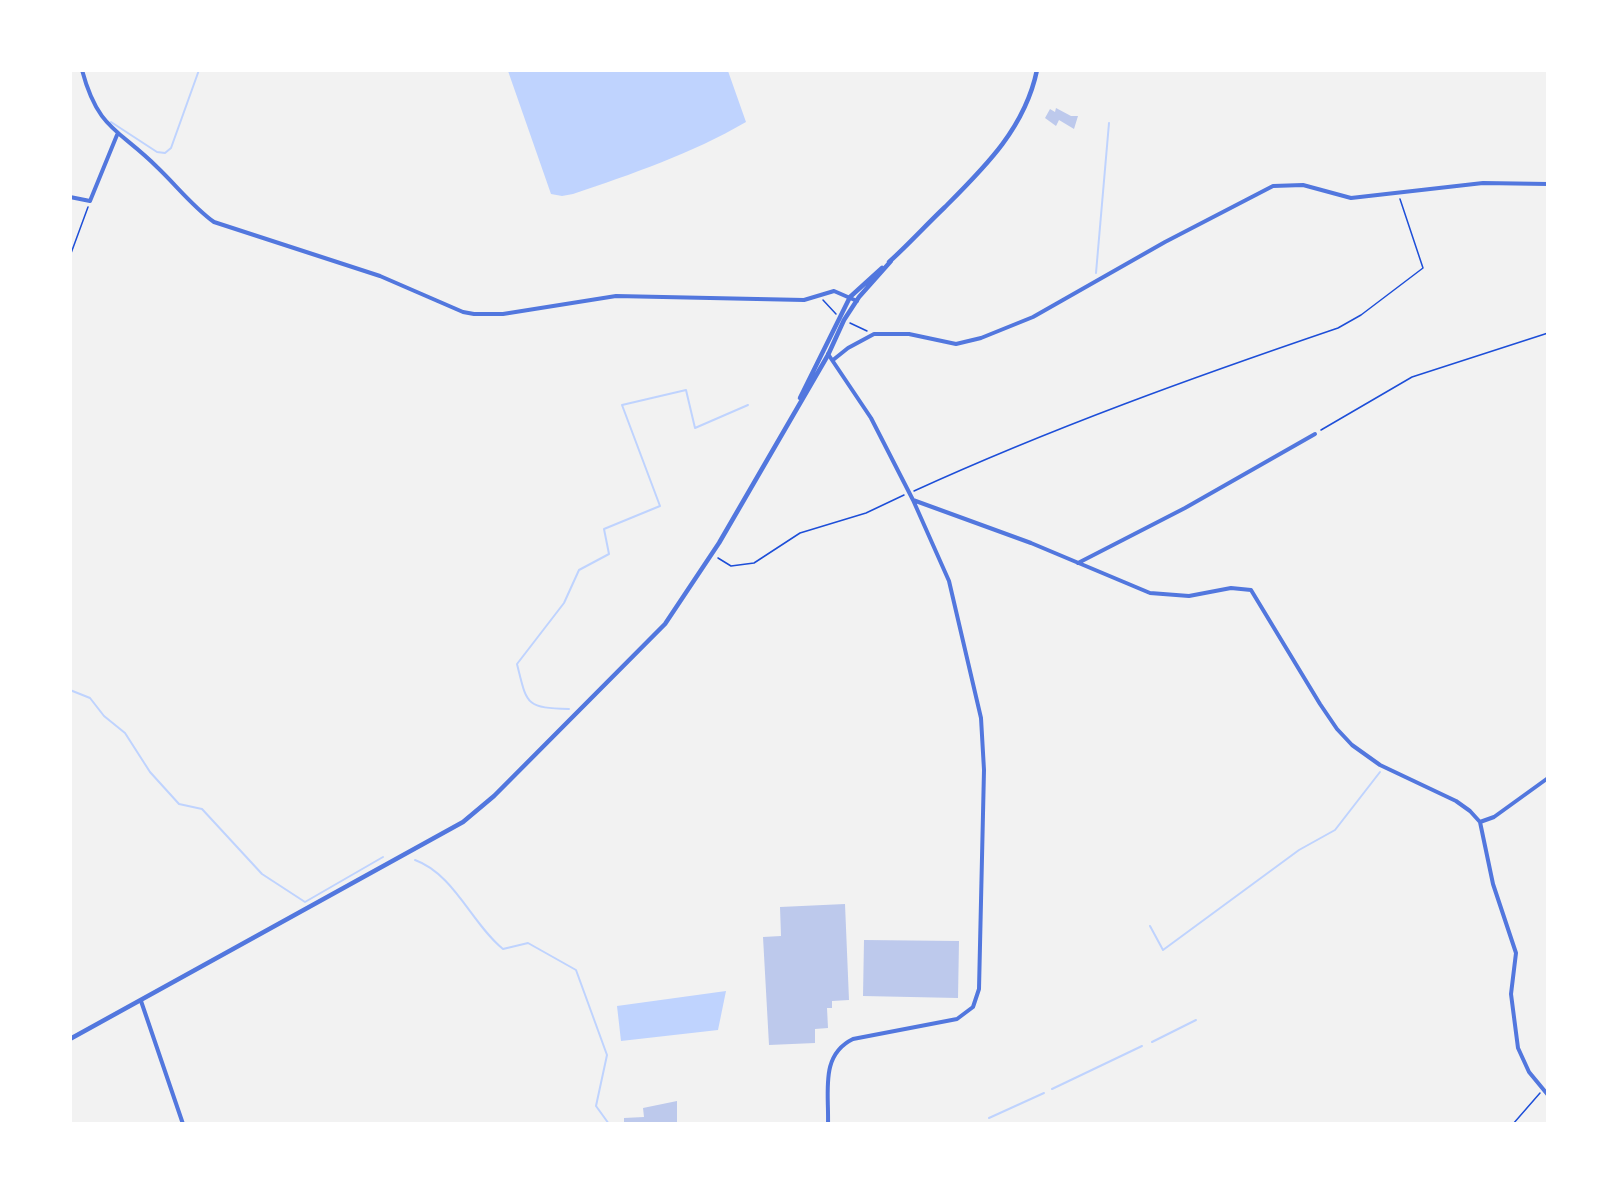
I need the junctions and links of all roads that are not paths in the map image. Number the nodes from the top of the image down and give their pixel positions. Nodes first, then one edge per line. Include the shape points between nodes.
1 (82, 70) edge
2 (1037, 70) edge
3 (117, 135) junction
4 (1548, 184) edge
5 (70, 197) edge
6 (891, 261) junction
7 (850, 297) junction
8 (856, 301) junction
9 (823, 350) junction
10 (828, 355) junction
11 (833, 360) junction
12 (788, 424) junction
13 (1315, 434) road end
14 (913, 500) junction
15 (1077, 564) junction
16 (1548, 778) edge
17 (1480, 822) junction
18 (141, 1000) junction
19 (70, 1038) edge
20 (1548, 1095) edge
21 (183, 1124) edge
22 (828, 1124) edge

1 - 3 street via 93,104
2 - 6 street via 1025,108 993,158
3 - 5 street via 90,201
3 - 7 street via 150,159 214,222 380,276 463,312 503,314 638,294 804,300 834,291
4 - 11 street via 1483,183 1351,198 1303,185 1273,186 1033,318 956,344 909,334 874,334
6 - 7 street
6 - 8 street
7 - 8 street
7 - 9 street
8 - 10 street
9 - 10 street
9 - 12 street
10 - 11 street
10 - 12 street
11 - 14 street via 871,418
12 - 18 street via 712,554 657,632 494,796 463,822
13 - 15 street
14 - 15 street
14 - 22 street via 949,581 981,718 984,770 979,989 973,1007 957,1019 840,1045 829,1071
15 - 17 street via 1150,592 1189,596 1231,588 1251,590 1320,704 1352,745 1380,765 1456,801
16 - 17 street via 1494,817
17 - 20 street via 1492,884 1516,953 1511,994 1518,1048
18 - 19 street
18 - 21 street

